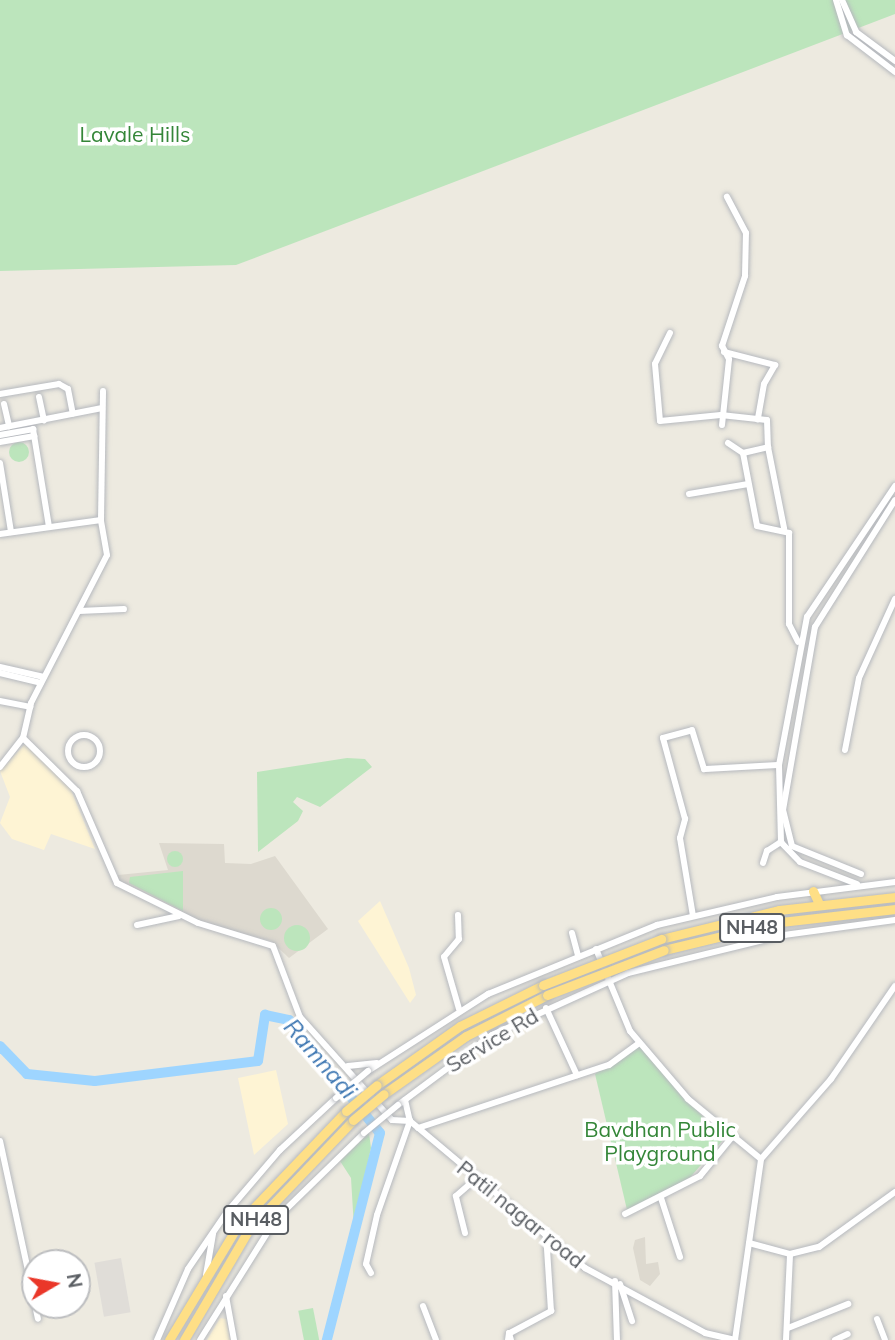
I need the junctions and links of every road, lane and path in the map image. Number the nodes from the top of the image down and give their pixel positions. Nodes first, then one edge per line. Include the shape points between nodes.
1 (835, 0) edge
2 (842, 0) edge
3 (895, 61) edge
4 (895, 72) edge
5 (727, 197) dead end
6 (670, 333) dead end
7 (723, 352) junction
8 (103, 391) dead end
9 (0, 394) edge
10 (39, 397) dead end
11 (4, 404) dead end
12 (102, 408) junction
13 (73, 414) junction
14 (721, 415) junction
15 (44, 419) junction
16 (758, 419) junction
17 (722, 425) dead end
18 (9, 426) junction
19 (0, 428) edge
20 (0, 435) edge
21 (34, 436) junction
22 (0, 442) edge
23 (728, 443) dead end
24 (768, 446) junction
25 (743, 453) junction
26 (0, 463) edge
27 (748, 484) junction
28 (895, 486) edge
29 (689, 494) dead end
30 (895, 500) edge
31 (101, 520) junction
32 (49, 527) junction
33 (784, 528) junction
34 (11, 532) junction
35 (0, 534) edge
36 (895, 599) edge
37 (124, 609) dead end
38 (79, 611) junction
39 (806, 622) junction
40 (816, 626) junction
41 (798, 642) junction
42 (0, 667) edge
43 (0, 673) edge
44 (42, 680) junction
45 (0, 702) edge
46 (29, 709) junction
47 (23, 738) junction
48 (845, 750) dead end
49 (76, 763) junction
50 (779, 765) junction
51 (0, 767) edge
52 (62, 775) junction
53 (781, 842) junction
54 (763, 863) dead end
55 (861, 874) junction
56 (851, 878) junction
57 (895, 882) edge
58 (858, 884) junction
59 (867, 884) junction
60 (813, 891) junction
61 (895, 897) edge
62 (819, 904) junction
63 (895, 909) edge
64 (458, 915) dead end
65 (181, 916) junction
66 (693, 916) junction
67 (895, 920) edge
68 (137, 925) dead end
69 (572, 933) dead end
70 (596, 949) junction
71 (578, 957) junction
72 (608, 981) junction
73 (895, 986) edge
74 (546, 1008) junction
75 (459, 1009) junction
76 (639, 1043) junction
77 (377, 1063) junction
78 (348, 1066) junction
79 (577, 1075) junction
80 (405, 1100) junction
81 (410, 1121) junction
82 (418, 1128) junction
83 (732, 1137) junction
84 (0, 1141) edge
85 (761, 1159) junction
86 (478, 1177) junction
87 (895, 1192) edge
88 (661, 1198) junction
89 (625, 1214) dead end
90 (213, 1232) junction
91 (465, 1233) dead end
92 (546, 1234) junction
93 (749, 1244) junction
94 (23, 1249) edge
95 (790, 1254) junction
96 (680, 1257) dead end
97 (371, 1273) dead end
98 (206, 1275) junction
99 (618, 1283) junction
100 (226, 1296) junction
101 (848, 1304) dead end
102 (423, 1306) dead end
103 (877, 1319) dead end
104 (632, 1321) dead end
105 (788, 1328) junction
106 (848, 1334) dead end
107 (509, 1338) edge
108 (157, 1340) edge
109 (169, 1340) edge
110 (184, 1340) edge
111 (201, 1340) edge
112 (234, 1340) edge
113 (436, 1340) edge
114 (497, 1340) edge
115 (617, 1340) edge
116 (735, 1340) edge
117 (786, 1340) edge
118 (835, 1340) edge
119 (885, 1340) edge

1 - 4 street via 847,35
2 - 3 street via 863,40
5 - 7 street via 746,233 746,276
6 - 14 street via 655,364 660,421
7 - 14 street via 729,359
7 - 16 street via 775,365 764,384
8 - 12 street
9 - 13 street via 60,384 68,389
10 - 15 street
11 - 18 street
12 - 13 street
12 - 31 street
13 - 15 street
14 - 16 street
14 - 17 street
15 - 18 street
16 - 24 street via 767,419
18 - 19 street
20 - 21 street via 33,429
21 - 22 street
21 - 32 street
23 - 25 street
24 - 25 street
24 - 33 street
25 - 27 street
26 - 34 street
27 - 29 street
27 - 33 street via 757,526
28 - 39 street
30 - 40 street
31 - 32 street
31 - 38 street via 107,555
32 - 34 street
33 - 41 street via 790,537 790,635
34 - 35 street
36 - 48 street via 859,678
37 - 38 street
38 - 44 street
39 - 40 street
39 - 41 street
40 - 55 street via 785,830 803,854
41 - 50 street
42 - 44 street
43 - 44 street
44 - 46 street
45 - 46 street
46 - 47 street
47 - 51 street
47 - 52 street
49 - 49 street via 102,760 100,740 67,741 67,759
49 - 52 street
50 - 53 street
50 - 66 street via 704,769 692,730 663,738 685,819 680,838
52 - 65 street via 77,791 111,876
53 - 54 street via 767,851
53 - 56 street via 800,862
55 - 56 street
55 - 59 street
56 - 58 street
57 - 59 street
58 - 59 street
58 - 60 street
60 - 62 highway
60 - 66 street
61 - 62 highway, NH48
62 - 98 highway, NH48, bridge via 661,939 542,985 460,1026 377,1085 272,1181
63 - 110 highway, NH48, bridge via 842,914 664,950 547,995 466,1036 353,1120 249,1229
64 - 75 street via 459,939 444,957
65 - 68 street
65 - 78 street via 272,946 291,1004
66 - 70 street
67 - 72 street, Service Rd via 681,956
69 - 71 street
70 - 71 street
70 - 72 street
71 - 75 street
72 - 74 street, Service Rd
72 - 76 street
73 - 85 street via 831,1079
74 - 79 street
74 - 80 street, Service Rd via 472,1046
75 - 77 street
76 - 79 street via 609,1065
76 - 83 street
77 - 78 street
77 - 90 street, bridge via 273,1157
78 - 81 street, Patil nagar road via 391,1120
79 - 82 street
80 - 81 street
80 - 100 street, Service Rd, bridge via 364,1133 276,1219
81 - 82 street, Patil nagar road
81 - 97 street via 377,1215 366,1264
82 - 86 street, Patil nagar road
83 - 85 street
83 - 88 street via 700,1176
84 - 94 street
85 - 93 street
86 - 91 street via 456,1196
86 - 92 street, Patil nagar road
87 - 95 street via 836,1241
88 - 89 street
88 - 96 street
90 - 98 street
90 - 108 street via 188,1269
92 - 99 street, Patil nagar road via 585,1268
92 - 107 street via 553,1312
93 - 95 street
93 - 116 street
95 - 105 street
98 - 109 highway, NH48
99 - 104 street
99 - 115 street
99 - 116 street, Patil nagar road via 705,1333
100 - 111 street, Service Rd
100 - 112 street
101 - 105 street
102 - 113 street
103 - 119 street
105 - 117 street
106 - 118 street
107 - 114 street

